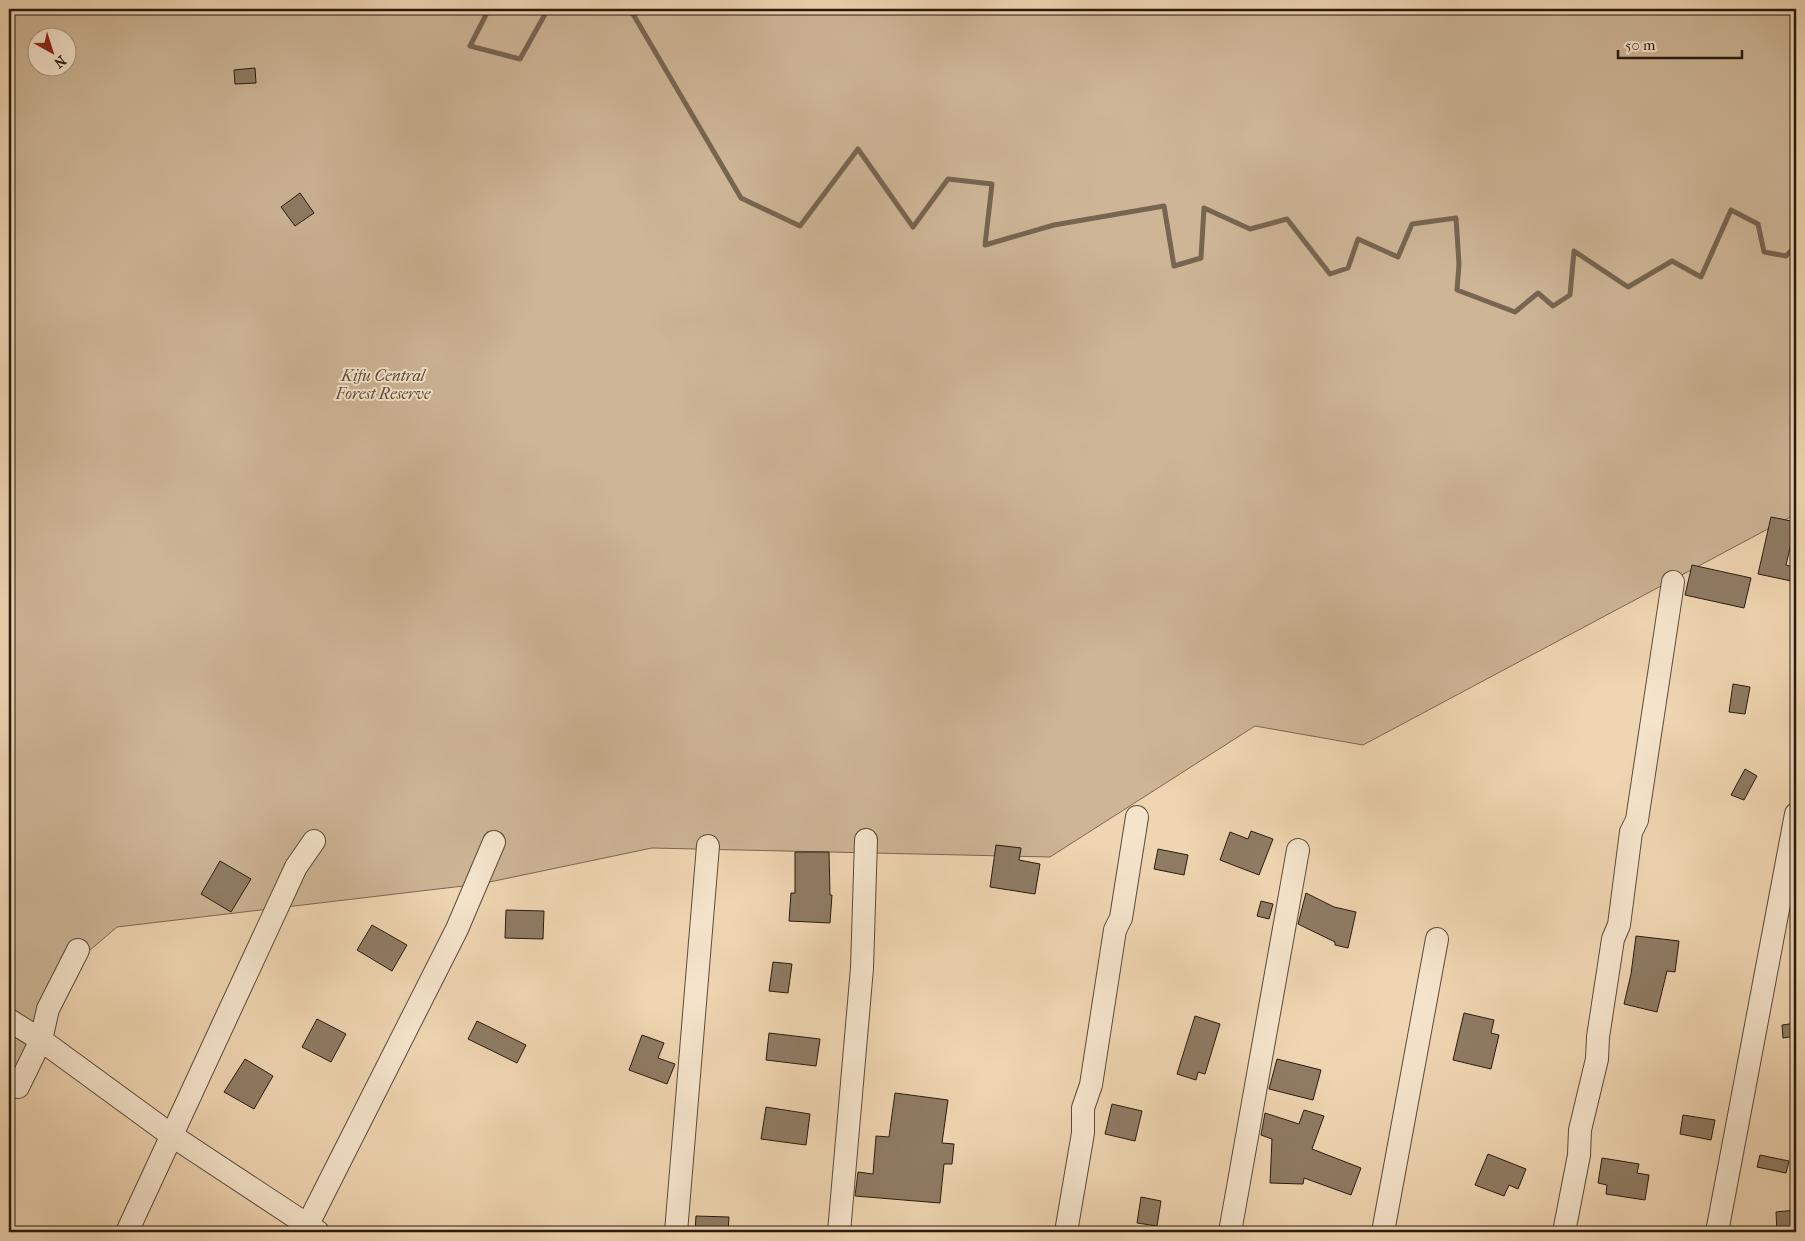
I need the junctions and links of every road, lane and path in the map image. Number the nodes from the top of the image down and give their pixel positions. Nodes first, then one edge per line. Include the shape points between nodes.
1 (1673, 582) dead end
2 (1796, 814) edge
3 (1137, 817) dead end
4 (866, 840) dead end
5 (314, 842) dead end
6 (494, 842) dead end
7 (708, 846) dead end
8 (1298, 850) dead end
9 (1437, 939) dead end
10 (78, 950) dead end
11 (9, 1020) edge
12 (41, 1040) junction
13 (18, 1087) dead end
14 (171, 1135) junction
15 (310, 1230) edge
16 (127, 1232) edge
17 (676, 1232) edge
18 (839, 1232) edge
19 (1066, 1232) edge
20 (1230, 1232) edge
21 (1383, 1232) edge
22 (1564, 1232) edge
23 (1717, 1232) edge

1 - 22 street via 1636,820 1631,832 1619,925 1613,939 1597,1060 1580,1130 1580,1155
2 - 23 street
3 - 19 street via 1121,918 1115,930 1091,1085 1083,1108 1083,1133
4 - 18 street via 862,968
5 - 14 street via 296,867
6 - 15 street via 457,929
7 - 17 street
8 - 20 street
9 - 21 street
10 - 12 street via 48,1010
11 - 12 street
12 - 13 street
12 - 14 street
14 - 15 street
14 - 16 street

